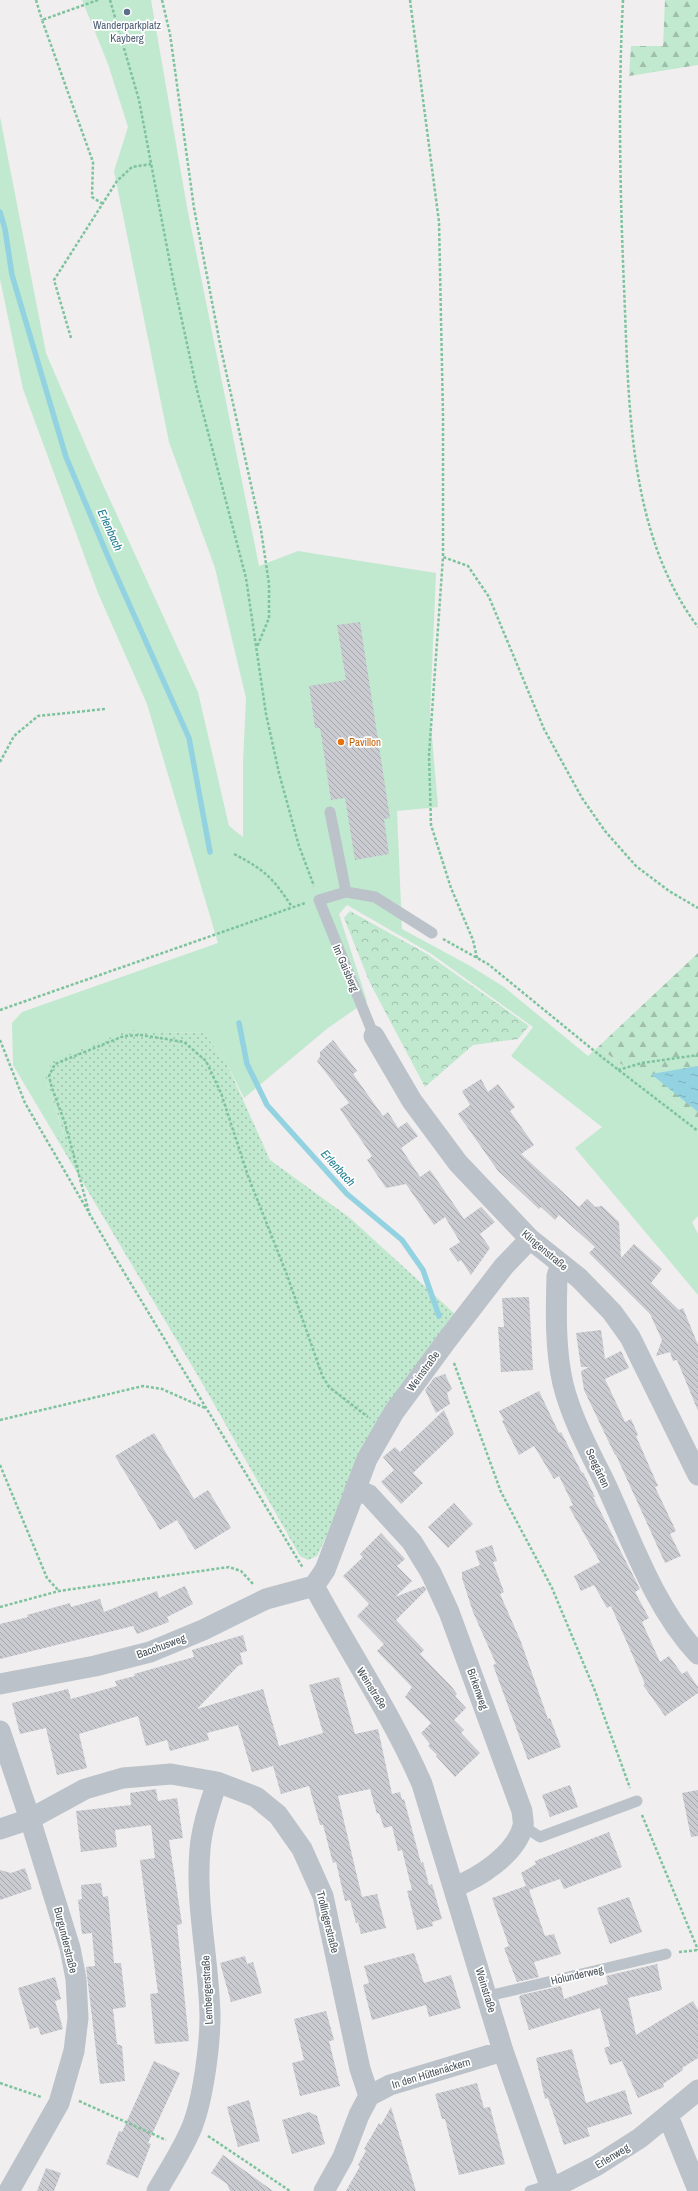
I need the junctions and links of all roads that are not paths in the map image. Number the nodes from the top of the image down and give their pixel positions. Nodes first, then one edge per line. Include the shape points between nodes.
1 (330, 812) dead end
2 (346, 892) junction
3 (432, 933) road end
4 (374, 1036) joint
5 (530, 1239) junction
6 (561, 1264) junction
7 (698, 1475) edge
8 (355, 1490) junction
9 (314, 1586) junction
10 (698, 1654) edge
11 (0, 1684) edge
12 (0, 1731) edge
13 (217, 1782) junction
14 (637, 1801) road end
15 (30, 1819) junction
16 (523, 1826) junction
17 (0, 1829) edge
18 (454, 1887) junction
19 (666, 1954) road end
20 (488, 1996) junction
21 (504, 2051) junction
22 (698, 2090) edge
23 (370, 2096) junction
24 (668, 2116) junction
25 (551, 2188) edge
26 (698, 2190) edge
27 (9, 2191) edge
28 (157, 2191) edge
29 (324, 2191) edge
30 (530, 2191) edge

1 - 2 lane
2 - 3 lane via 375,897
2 - 4 lane, Im Gaisberg via 319,900
4 - 5 street, Klingenstraße via 412,1101 458,1163
5 - 6 street, Klingenstraße
5 - 8 street, Weinstraße via 504,1266 394,1412 367,1459
6 - 7 street, Klingenstraße via 579,1278 612,1312 630,1337
6 - 10 street, Seegärten via 557,1276 558,1353 572,1412 669,1616 682,1637
8 - 9 street, Weinstraße via 326,1570
8 - 16 street, Birkenweg via 369,1495 412,1542 431,1573 449,1612 512,1781 522,1811
9 - 11 street, Bacchusweg via 266,1599 203,1630 150,1652 95,1666
9 - 18 street, Weinstraße via 405,1745 422,1784
12 - 15 street, Burgunderstraße
13 - 15 street, Trollingerstraße via 171,1774 123,1778 85,1789
13 - 23 street, Trollingerstraße via 256,1797 273,1810 302,1849 323,1896 360,2069
13 - 28 street, Lembergerstraße via 207,1812 200,1848 201,1919 210,2017 207,2055 200,2098 192,2126
14 - 16 lane via 540,1837
15 - 17 street, Trollingerstraße
15 - 27 street, Burgunderstraße via 70,1948 76,1980 77,2024 74,2050 60,2098
16 - 18 street via 512,1846 496,1864
18 - 20 street, Weinstraße
19 - 20 lane, Holunderweg
20 - 21 street, Weinstraße
21 - 23 street, In den Hüttenäckern via 390,2084
21 - 25 street, Weinstraße
22 - 24 street, Erlenweg
23 - 29 street, In den Hüttenäckern via 359,2115 343,2157
24 - 25 street, Erlenweg via 640,2138 602,2162
24 - 26 street
25 - 30 lane

